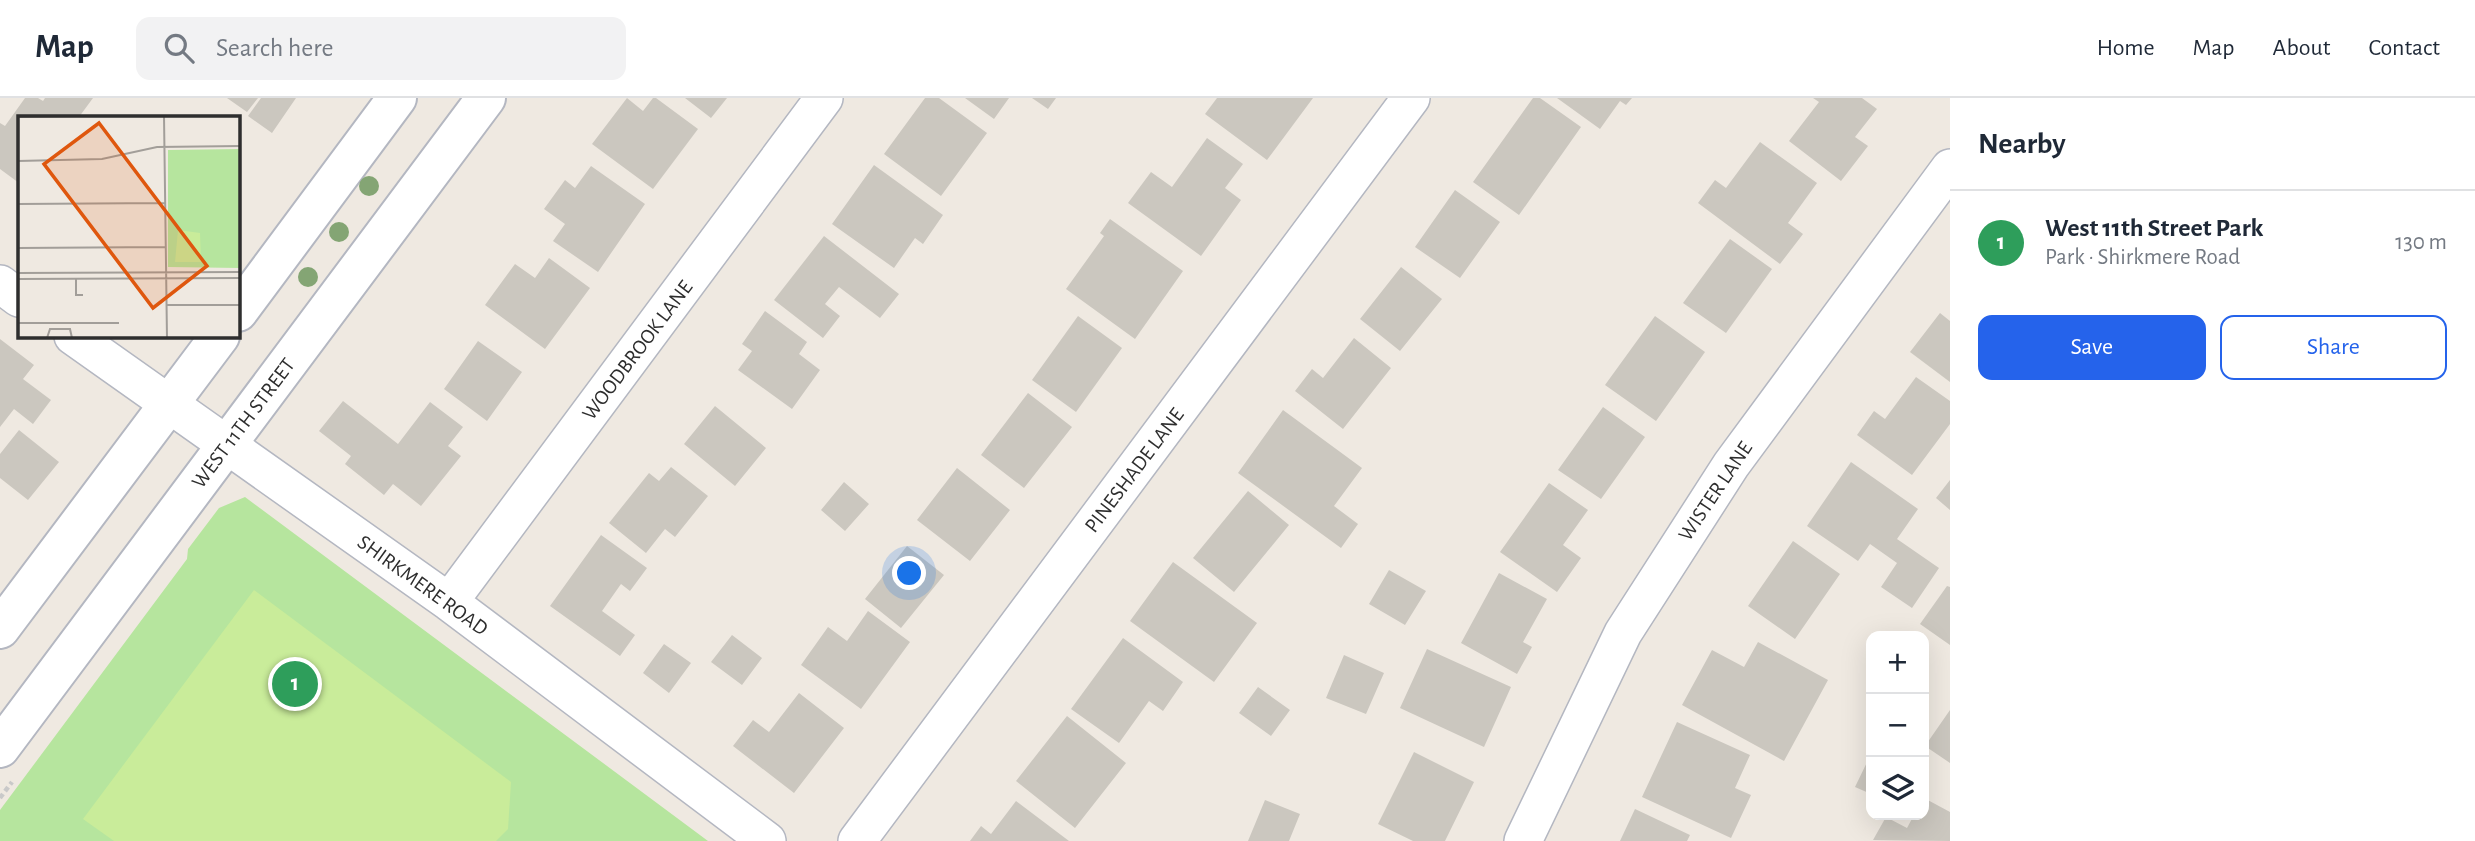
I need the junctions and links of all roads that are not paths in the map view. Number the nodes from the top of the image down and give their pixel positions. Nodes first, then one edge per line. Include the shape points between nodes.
1 (397, 98) edge
2 (486, 98) edge
3 (824, 98) edge
4 (1411, 98) edge
5 (1950, 168) edge
6 (0, 284) edge
7 (18, 297) edge
8 (240, 309) edge
9 (76, 338) edge
10 (218, 338) edge
11 (169, 404) junction
12 (227, 445) junction
13 (449, 602) junction
14 (0, 629) edge
15 (0, 748) edge
16 (767, 841) edge
17 (857, 841) edge
18 (1523, 841) edge

1 - 8 main road
2 - 12 main road, WEST 11TH STREET
3 - 13 street, WOODBROOK LANE
4 - 17 street, PINESHADE LANE
5 - 18 street, WISTER LANE via 1731,465 1623,633
6 - 7 street
9 - 11 street, SHIRKMERE ROAD
10 - 11 main road
11 - 12 street, SHIRKMERE ROAD
11 - 14 main road
12 - 13 street, SHIRKMERE ROAD
12 - 15 main road, WEST 11TH STREET
13 - 16 street, SHIRKMERE ROAD

